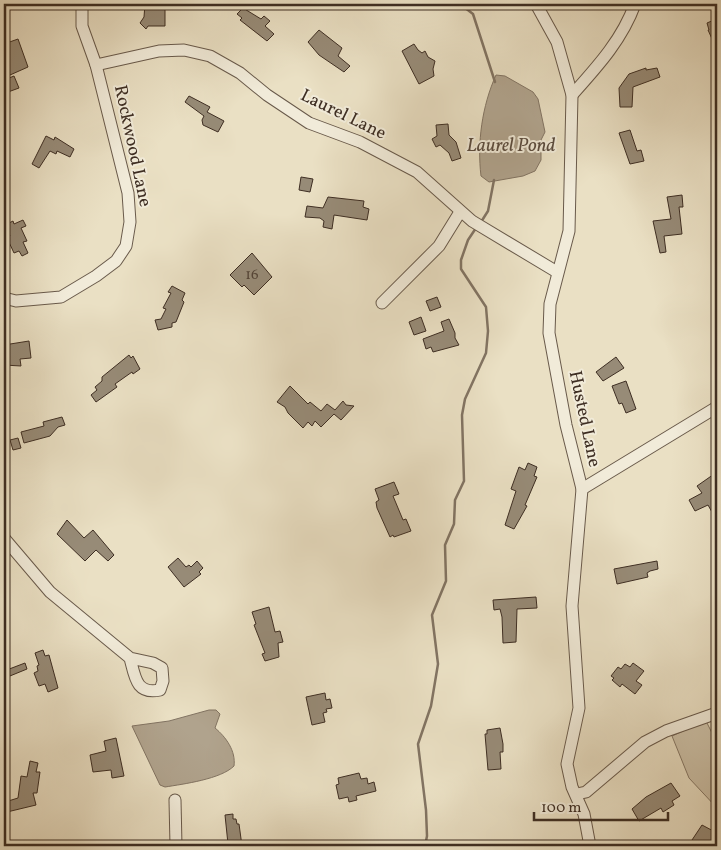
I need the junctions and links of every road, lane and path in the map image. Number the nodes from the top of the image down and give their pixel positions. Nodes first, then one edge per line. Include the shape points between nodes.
1 (82, 4) edge
2 (536, 4) edge
3 (635, 4) edge
4 (96, 65) junction
5 (572, 95) junction
6 (460, 212) junction
7 (557, 272) junction
8 (4, 298) edge
9 (382, 303) dead end
10 (717, 407) edge
11 (582, 490) junction
12 (4, 538) edge
13 (130, 658) dead end
14 (717, 713) edge
15 (577, 794) junction
16 (175, 800) dead end
17 (176, 846) edge
18 (590, 846) edge

1 - 4 street, Rockwood Lane via 82,26
2 - 5 street, Husted Lane via 556,42
3 - 5 street via 610,52
4 - 6 street, Laurel Lane via 159,51 184,50 210,56 309,122 360,142 417,172
4 - 8 street, Rockwood Lane via 128,193 130,222 126,246 116,261 61,297 16,301
5 - 7 street, Husted Lane via 569,231
6 - 7 street, Laurel Lane
6 - 9 street via 439,246
7 - 11 street, Husted Lane via 550,304 549,333
10 - 11 street
11 - 15 street, Husted Lane via 572,606 579,708 567,764
12 - 13 street via 50,592
14 - 15 street via 645,742 586,792
15 - 18 street, Husted Lane
16 - 17 street

